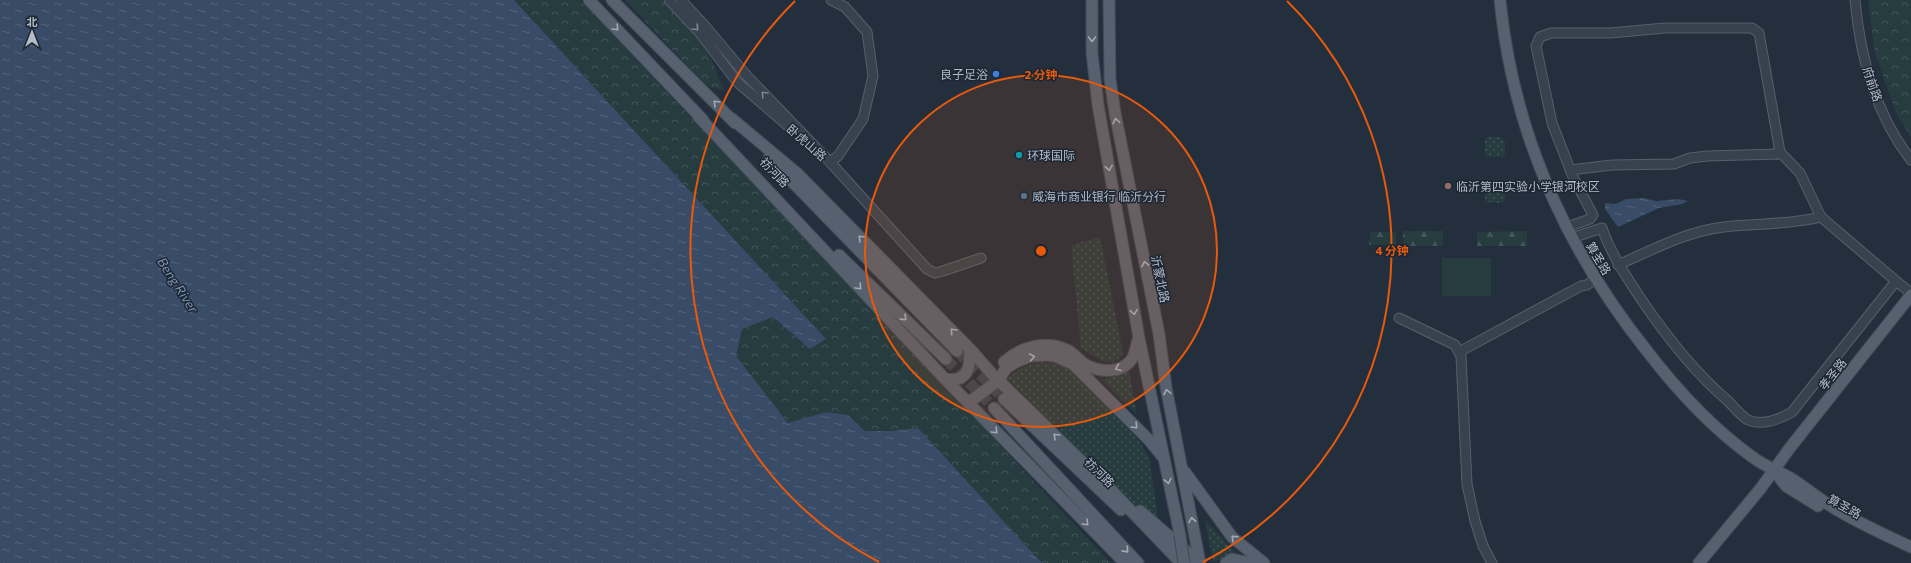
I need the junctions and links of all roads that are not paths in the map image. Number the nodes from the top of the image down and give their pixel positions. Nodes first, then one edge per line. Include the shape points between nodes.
1 (589, 0) edge
2 (612, 0) edge
3 (669, 0) edge
4 (681, 0) edge
5 (831, 0) edge
6 (1092, 0) edge
7 (1110, 0) edge
8 (1500, 0) edge
9 (1507, 0) edge
10 (1855, 0) edge
11 (1861, 0) edge
12 (698, 116) junction
13 (730, 118) junction
14 (1911, 149) edge
15 (1782, 154) junction
16 (1911, 160) edge
17 (830, 162) junction
18 (1570, 170) junction
19 (1821, 217) junction
20 (1573, 225) junction
21 (1578, 236) junction
22 (981, 258) dead end
23 (1618, 265) junction
24 (1596, 278) junction
25 (1896, 281) junction
26 (1911, 294) edge
27 (1911, 302) edge
28 (1399, 318) dead end
29 (1139, 338) junction
30 (970, 349) junction
31 (957, 351) tunnel mouth
32 (1459, 352) junction
33 (946, 359) tunnel mouth
34 (995, 377) junction
35 (945, 379) junction
36 (1004, 399) tunnel mouth
37 (968, 403) junction
38 (994, 408) tunnel mouth
39 (1069, 449) junction
40 (1162, 456) junction
41 (1182, 469) junction
42 (1774, 471) junction
43 (1911, 547) edge
44 (1911, 554) edge
45 (1198, 561) edge
46 (1125, 563) edge
47 (1138, 563) edge
48 (1182, 563) edge
49 (1226, 563) edge
50 (1250, 563) edge
51 (1264, 563) edge
52 (1492, 563) edge
53 (1693, 563) edge
54 (1699, 563) edge

1 -> 12 main road, 祊河路
13 -> 2 main road, 祊河路
3 -> 17 street, 卧虎山路 via 700,33 737,82
17 -> 4 street, 卧虎山路 via 747,76
5 - 17 street via 846,7 867,32 873,76 863,119 838,156
6 -> 29 main road via 1092,53 1097,98
41 -> 7 main road, 沂蒙北路 via 1166,387 1159,334 1114,113 1110,79
8 - 24 main road, 算圣路 via 1512,76 1533,151 1558,212
9 - 20 main road, 算圣路 via 1518,74 1528,114 1552,182
10 - 16 street, 府前路 via 1859,32 1872,87 1885,117
11 - 14 street, 府前路 via 1865,31 1878,85
12 -> 33 main road, 祊河路 via 748,162 805,223
12 -> 35 main road
30 -> 13 main road via 798,174
13 - 31 main road, 祊河路
15 - 18 street via 1707,156 1690,158 1674,164 1612,165
15 - 18 street via 1759,32 1752,28 1665,28 1610,33 1551,33 1540,37 1536,46 1552,123
15 - 19 street via 1800,173
17 - 22 street via 927,269 935,273
18 - 20 street via 1593,215 1590,219
19 - 23 street via 1800,222 1723,227 1682,237
19 - 25 street
20 - 21 main road, 算圣路
21 - 23 street via 1602,228
21 - 42 main road, 算圣路 via 1618,302 1674,374 1701,404
23 - 25 street via 1662,331 1708,384 1748,420 1763,422 1780,419 1792,412
24 - 32 street
24 - 42 main road, 算圣路 via 1632,331 1673,384 1727,436
25 - 26 street
26 - 42 main road, 孝圣路
27 - 42 main road, 孝圣路 via 1792,453
28 - 32 street via 1455,345
29 -> 34 main road via 1131,360 1118,370 1101,371 1086,365 1067,350 1048,345 1023,349 1010,357
29 - 40 main road
30 - 34 main road
30 - 35 main road via 970,366 962,378
32 - 52 street via 1467,484 1474,521
34 - 37 main road
39 -> 34 main road
34 -> 40 main road via 1022,359 1048,354 1061,358 1076,367
35 - 37 main road
36 - 48 main road, 祊河路 via 1138,527
37 -> 46 main road
38 -> 47 main road
39 - 45 main road
39 - 48 main road
40 -> 48 main road, bridge via 1180,535
45 -> 41 main road, 沂蒙北路
51 -> 41 main road via 1232,537
42 - 43 main road, 算圣路 via 1791,479 1835,509
42 - 44 main road, 算圣路 via 1786,486 1831,514
42 - 53 main road, 孝圣路 via 1757,484
42 - 54 main road, 孝圣路
49 - 50 main road via 1232,559

